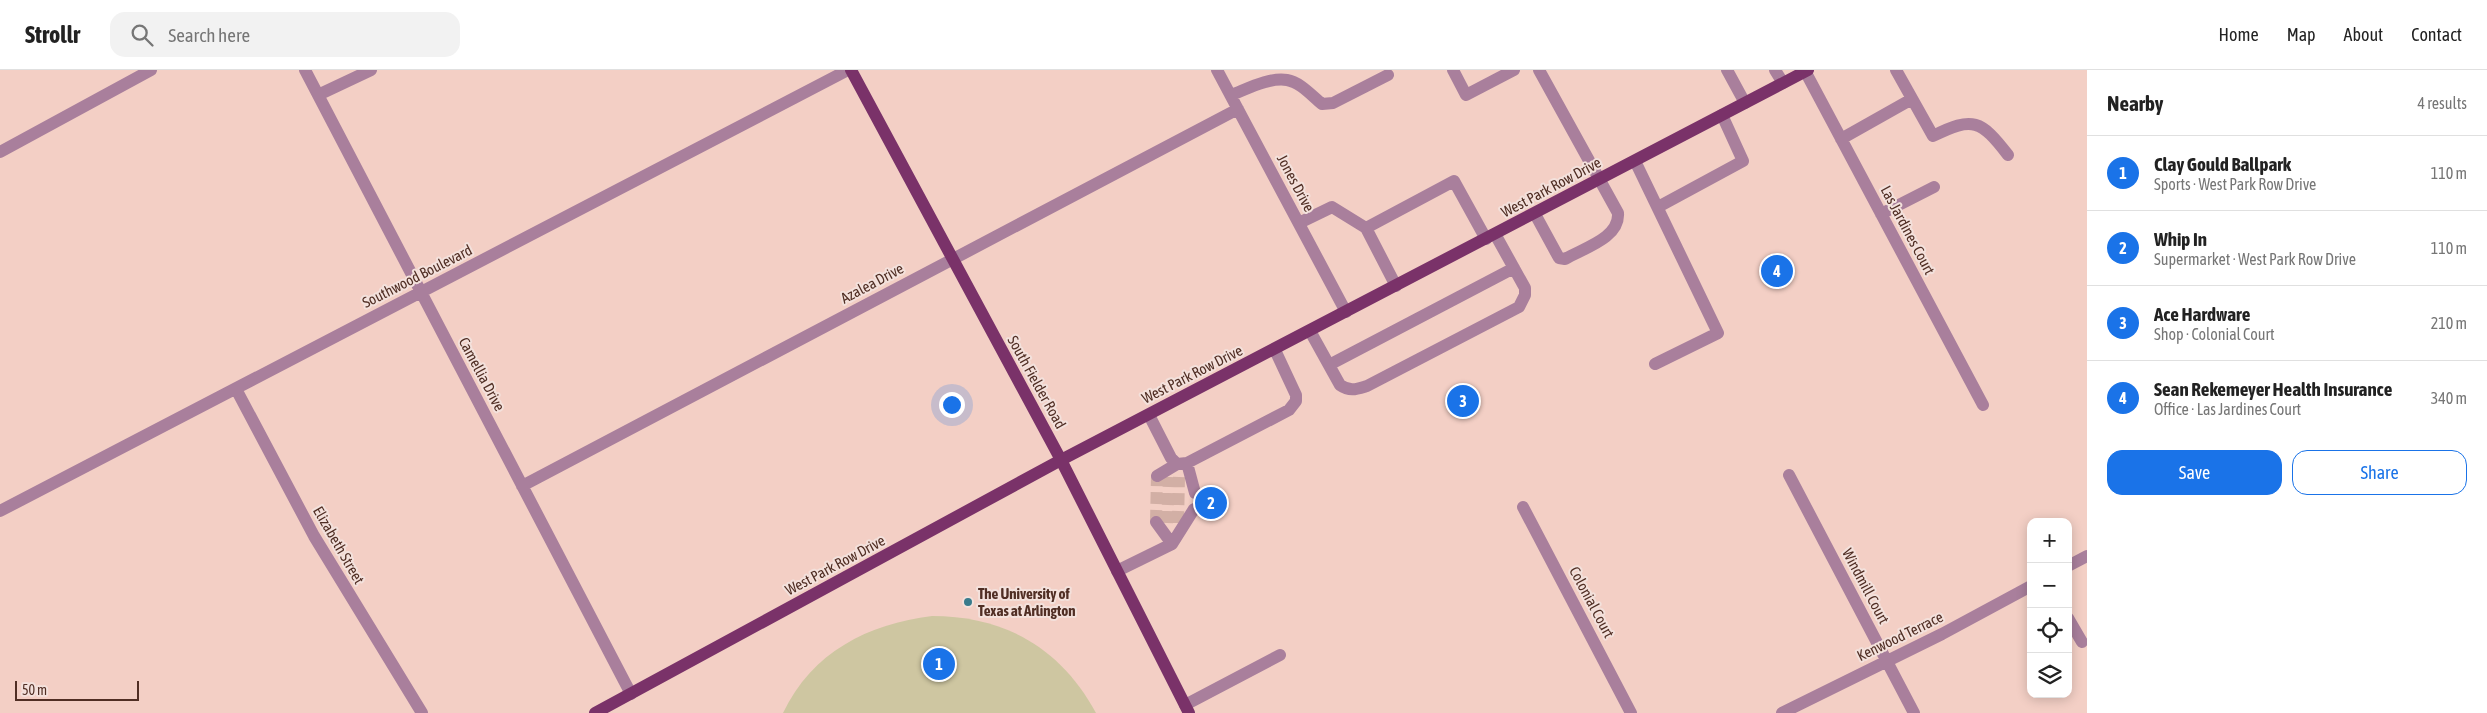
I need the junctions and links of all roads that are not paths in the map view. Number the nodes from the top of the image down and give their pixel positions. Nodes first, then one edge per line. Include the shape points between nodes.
1 (149, 70) edge
2 (305, 70) edge
3 (372, 70) edge
4 (850, 70) edge
5 (1217, 70) edge
6 (1453, 70) edge
7 (1514, 70) edge
8 (1539, 70) edge
9 (1727, 70) edge
10 (1776, 70) edge
11 (1896, 70) edge
12 (1806, 71) edge
13 (1388, 75) dead end
14 (1783, 83) junction
15 (318, 95) junction
16 (1231, 96) junction
17 (1912, 99) junction
18 (1745, 103) junction
19 (1238, 109) junction
20 (1722, 115) junction
21 (1841, 138) junction
22 (0, 152) edge
23 (2008, 155) dead end
24 (1635, 161) junction
25 (1599, 180) junction
26 (1934, 187) dead end
27 (1658, 207) junction
28 (1534, 214) junction
29 (1881, 214) junction
30 (1299, 224) junction
31 (1366, 228) junction
32 (1491, 237) junction
33 (952, 259) junction
34 (1514, 268) junction
35 (1396, 286) junction
36 (421, 292) junction
37 (1346, 312) junction
38 (1310, 331) junction
39 (1274, 350) junction
40 (1655, 364) dead end
41 (1329, 365) junction
42 (236, 389) junction
43 (1983, 405) dead end
44 (1149, 415) junction
45 (1061, 460) junction
46 (1182, 463) junction
47 (1789, 475) dead end
48 (522, 486) junction
49 (1195, 493) dead end
50 (1523, 507) dead end
51 (1194, 509) dead end
52 (0, 511) edge
53 (1172, 544) junction
54 (2087, 556) edge
55 (2072, 564) edge
56 (1117, 571) junction
57 (2027, 588) edge
58 (2072, 625) edge
59 (2082, 642) dead end
60 (1280, 656) dead end
61 (1887, 661) junction
62 (631, 694) junction
63 (1187, 709) edge
64 (422, 713) edge
65 (595, 713) edge
66 (1631, 713) edge
67 (1782, 713) edge
68 (1914, 713) edge

1 - 22 street
2 - 15 street, Camellia Drive
3 - 15 street
4 - 33 main road, South Fielder Road
4 - 36 street, Southwood Boulevard
5 - 16 street, Jones Drive
6 - 7 street via 1466,95
8 - 25 street
9 - 18 street
10 - 14 street
11 - 17 street
12 - 14 main road, West Park Row Drive
12 - 21 street, Las Jardines Court
13 - 16 street via 1333,103 1322,104 1288,80 1271,80
14 - 18 main road, West Park Row Drive
15 - 36 street, Camellia Drive
16 - 19 street, Jones Drive
17 - 21 street
17 - 23 street via 1933,136 1969,123 1994,136
18 - 20 main road, West Park Row Drive
19 - 30 street, Jones Drive
19 - 33 street, Azalea Drive
20 - 24 main road, West Park Row Drive
20 - 27 street via 1743,160
21 - 29 street, Las Jardines Court
24 - 25 main road, West Park Row Drive
24 - 27 street
25 - 28 main road, West Park Row Drive
25 - 28 street via 1618,213 1619,222 1614,232 1565,258 1559,258
26 - 29 street
27 - 40 street via 1718,333
28 - 32 main road, West Park Row Drive
29 - 43 street, Las Jardines Court
30 - 31 street via 1332,207
30 - 37 street, Jones Drive
31 - 32 street via 1454,180
31 - 35 street
32 - 34 street
32 - 35 main road, West Park Row Drive
33 - 45 main road, South Fielder Road
33 - 48 street, Azalea Drive
34 - 41 street
34 - 41 street via 1525,288 1519,307 1355,390 1340,385
35 - 37 main road, West Park Row Drive
36 - 42 street, Southwood Boulevard
36 - 48 street, Camellia Drive
37 - 38 main road, West Park Row Drive
38 - 39 main road, West Park Row Drive
38 - 41 street
39 - 44 main road, West Park Row Drive
39 - 46 street via 1296,395 1296,401 1289,410
42 - 52 street, Southwood Boulevard
42 - 64 street, Elizabeth Street via 314,536
44 - 45 main road, West Park Row Drive
44 - 46 street via 1171,458
45 - 56 main road, South Fielder Road
45 - 62 main road, West Park Row Drive
46 - 46 street via 1168,477
46 - 49 street
47 - 61 street, Windmill Court
48 - 62 street, Camellia Drive
50 - 66 street, Colonial Court
51 - 53 street
53 - 53 street via 1167,523
53 - 56 street
54 - 55 street
56 - 63 main road, South Fielder Road
57 - 61 street, Kenwood Terrace
58 - 59 street
60 - 63 street
61 - 67 street, Kenwood Terrace
61 - 68 street, Windmill Court
62 - 65 main road, West Park Row Drive

